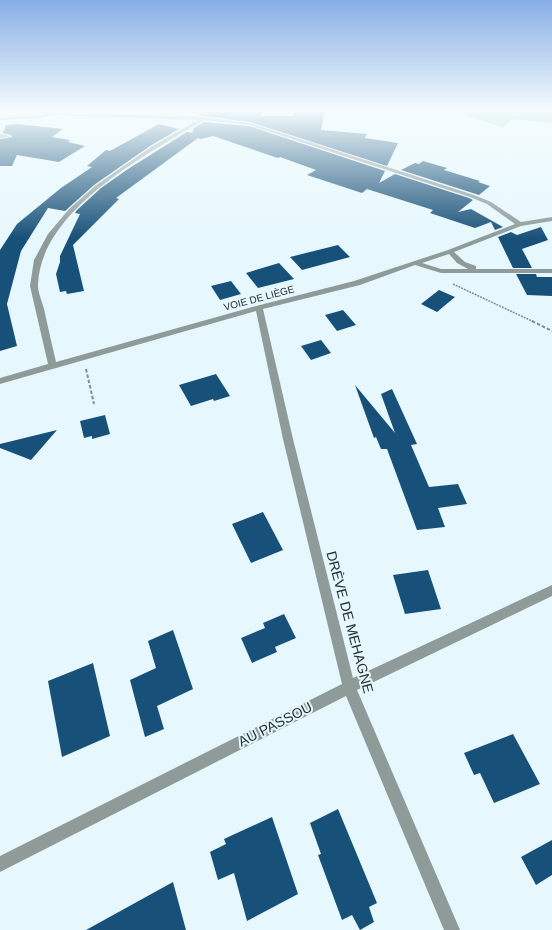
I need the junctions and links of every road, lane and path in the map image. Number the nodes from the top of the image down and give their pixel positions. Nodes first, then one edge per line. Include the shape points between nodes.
1 (148, 152) edge
2 (338, 152) edge
3 (552, 219) edge
4 (520, 224) junction
5 (450, 251) junction
6 (415, 263) junction
7 (480, 270) junction
8 (552, 270) edge
9 (441, 271) junction
10 (259, 308) junction
11 (552, 331) edge
12 (84, 357) junction
13 (53, 366) junction
14 (0, 381) edge
15 (94, 404) dead end
16 (552, 590) edge
17 (349, 686) junction
18 (0, 864) edge
19 (452, 930) edge

1 - 13 street via 90,193 61,220 47,242 37,265 34,285
2 - 4 street via 472,196 489,203
3 - 4 street, VOIE DE LIÈGE
4 - 5 street, VOIE DE LIÈGE
5 - 6 street, VOIE DE LIÈGE
5 - 7 street via 454,258 465,266
6 - 9 street
6 - 10 street, VOIE DE LIÈGE via 357,283
7 - 8 street
7 - 9 street
9 - 11 path via 443,279
10 - 12 street, VOIE DE LIÈGE
10 - 17 street, DRÈVE DE MEHAGNE via 288,439
12 - 13 street, VOIE DE LIÈGE
12 - 15 path
13 - 14 street, VOIE DE LIÈGE
16 - 17 street, AU PASSOU
17 - 18 street, AU PASSOU
17 - 19 street, DRÈVE DE MEHAGNE

